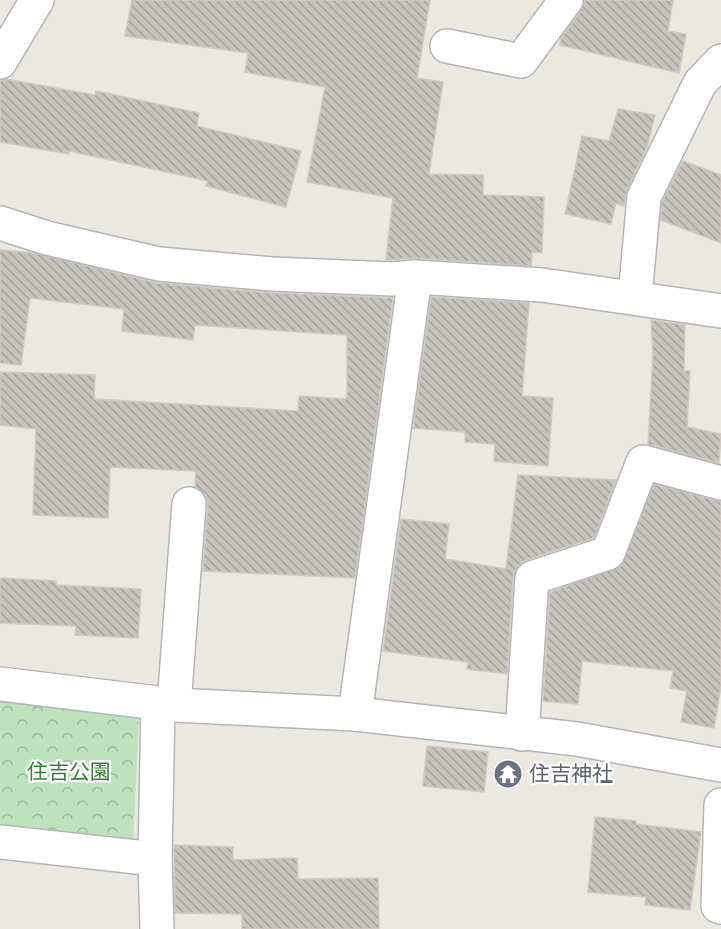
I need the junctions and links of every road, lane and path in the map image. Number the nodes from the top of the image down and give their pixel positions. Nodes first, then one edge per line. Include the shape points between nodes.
1 (37, 0) edge
2 (566, 0) edge
3 (447, 46) dead end
4 (721, 61) edge
5 (0, 62) edge
6 (0, 223) edge
7 (415, 277) junction
8 (635, 297) junction
9 (721, 311) edge
10 (721, 483) edge
11 (189, 504) dead end
12 (0, 684) edge
13 (166, 704) junction
14 (355, 714) junction
15 (522, 734) junction
16 (721, 765) edge
17 (721, 805) edge
18 (0, 842) edge
19 (155, 859) junction
20 (721, 907) edge
21 (157, 929) edge

1 - 5 street
2 - 3 street via 521,61
4 - 8 street via 700,83 644,197
6 - 7 street via 159,264 284,274
7 - 8 street via 542,285
7 - 14 street
8 - 9 street
10 - 15 street via 643,462 608,553 532,578
11 - 13 street
12 - 13 street
13 - 14 street
13 - 19 street
14 - 15 street
15 - 16 street via 577,739
17 - 20 street
18 - 19 street
19 - 21 street

